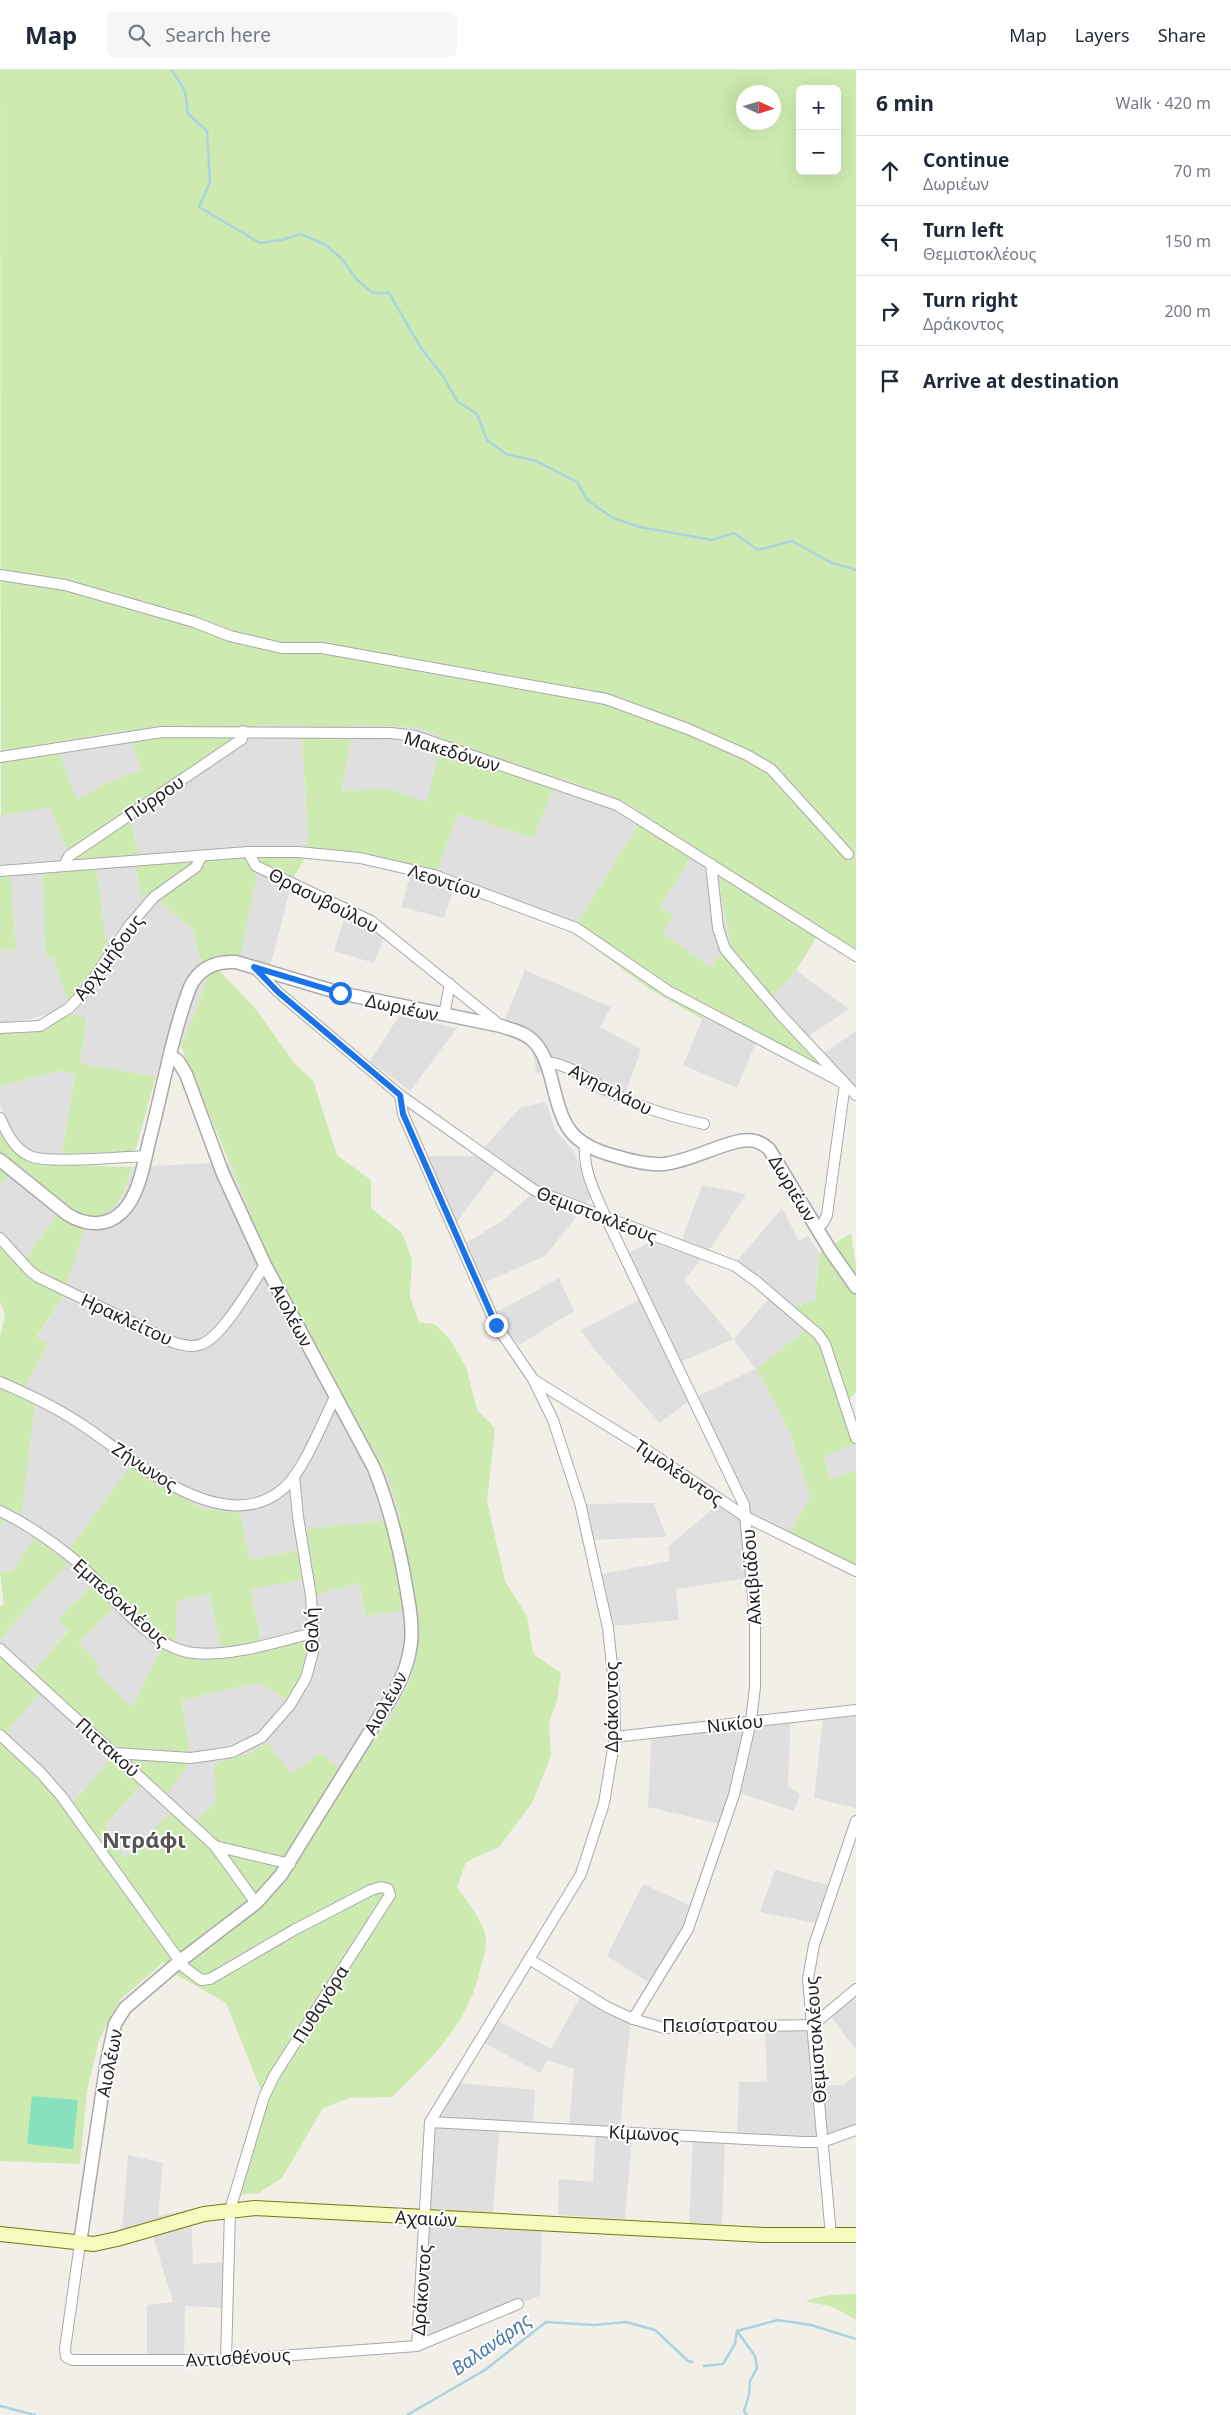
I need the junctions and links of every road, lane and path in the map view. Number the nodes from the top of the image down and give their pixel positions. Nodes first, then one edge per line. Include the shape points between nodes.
1 (0, 575) edge
2 (243, 731) junction
3 (0, 756) edge
4 (248, 852) junction
5 (848, 854) dead end
6 (201, 857) junction
7 (711, 864) junction
8 (64, 866) junction
9 (0, 871) edge
10 (856, 956) edge
11 (254, 967) junction
12 (450, 984) junction
13 (444, 1015) junction
14 (502, 1026) junction
15 (0, 1028) edge
16 (171, 1056) junction
17 (546, 1062) junction
18 (845, 1084) junction
19 (400, 1095) junction
20 (856, 1095) edge
21 (0, 1118) edge
22 (704, 1124) dead end
23 (585, 1146) junction
24 (145, 1156) junction
25 (0, 1160) edge
26 (606, 1218) junction
27 (817, 1228) junction
28 (0, 1238) edge
29 (265, 1266) junction
30 (856, 1287) edge
31 (533, 1379) junction
32 (0, 1382) edge
33 (336, 1395) junction
34 (853, 1421) edge
35 (856, 1438) edge
36 (294, 1476) junction
37 (0, 1510) edge
38 (746, 1517) junction
39 (856, 1572) edge
40 (314, 1634) junction
41 (0, 1649) edge
42 (856, 1710) edge
43 (750, 1721) junction
44 (0, 1735) edge
45 (615, 1737) junction
46 (114, 1753) junction
47 (856, 1821) edge
48 (215, 1846) junction
49 (290, 1864) junction
50 (256, 1903) junction
51 (529, 1960) junction
52 (180, 1961) junction
53 (856, 1989) edge
54 (634, 2019) junction
55 (813, 2025) junction
56 (430, 2122) junction
57 (856, 2130) edge
58 (822, 2142) junction
59 (230, 2210) junction
60 (426, 2218) junction
61 (0, 2234) edge
62 (856, 2235) edge
63 (831, 2236) junction
64 (80, 2243) junction
65 (518, 2304) dead end
66 (417, 2346) junction
67 (226, 2360) junction

1 - 5 street via 65,585 194,622 230,636 282,648 322,648 606,699 688,729 747,755 772,770
2 - 3 street, Μακεδόνων via 162,732
2 - 7 street, Μακεδόνων via 415,736 617,805
2 - 8 street, Πύρρου via 242,739 69,856
4 - 6 street, Λεοντίου
4 - 12 street, Θρασυβούλου via 256,866 370,921
4 - 18 street, Λεοντίου via 298,852 369,860 434,875 576,928 668,991
6 - 8 street, Λεοντίου
6 - 15 street, Αρχιμήδους via 196,867 154,897 69,1008 40,1026
7 - 10 street, Μακεδόνων
7 - 18 street, Λεοντίου via 718,928 725,949
8 - 9 street, Λεοντίου
11 - 13 street, Δωριέων via 340,993
11 - 16 street, Δωριέων via 221,962 208,966 197,975 187,994
11 - 19 street, Θεμιστοκλέους via 285,998
12 - 13 street
12 - 14 street, Θρασυβούλου
13 - 14 street, Δωριέων
14 - 17 street, Δωριέων via 533,1040
16 - 24 street, Δωριέων
16 - 29 street, Αιολέων via 186,1074 223,1174
17 - 22 street, Αγησιλάου via 563,1064 647,1109
17 - 23 street, Δωριέων via 565,1123
18 - 20 street, Λεοντίου
18 - 27 street via 827,1215
19 - 26 street, Θεμιστοκλέους via 534,1190
19 - 31 street, Δράκοντος via 403,1114 496,1325
21 - 24 street via 15,1145 33,1158
23 - 26 street, Αλκιβιάδου via 586,1168
23 - 27 street, Δωριέων via 656,1164 674,1162 731,1142 758,1141 769,1149
24 - 25 street, Δωριέων via 126,1208 112,1220 91,1224 66,1214
26 - 34 street, Θεμιστοκλέους via 735,1266 758,1282 818,1334 825,1344
26 - 38 street, Αλκιβιάδου via 736,1485
27 - 30 street, Δωριέων
28 - 29 street, Ηρακλείτου via 38,1277 175,1343 191,1346 203,1344 215,1336
29 - 33 street, Αιολέων
31 - 38 street, Τιμολέοντος
31 - 45 street, Δράκοντος via 553,1420 580,1503 595,1564 608,1628
32 - 36 street, Ζήνωνος via 60,1412 173,1486 202,1499 234,1504 255,1502 279,1492
33 - 36 street
33 - 49 street, Αιολέων via 365,1449 388,1503 406,1586 411,1641 397,1687
34 - 35 street, Θεμιστοκλέους
36 - 40 street, Θαλή
37 - 40 street, Εμπεδοκλέους via 76,1561 150,1633 173,1648 206,1654
38 - 39 street, Τιμολέοντος
38 - 43 street, Αλκιβιάδου via 755,1617 755,1687
40 - 46 street, Θαλή via 312,1662 302,1686 283,1716 255,1742 206,1758
41 - 46 street, Πιττακού
42 - 43 street, Νικίου
43 - 45 street, Νικίου
43 - 54 street, Αλκιβιάδου via 734,1795 691,1921
44 - 52 street via 62,1797
45 - 51 street, Δράκοντος via 604,1803 581,1874
46 - 48 street, Πιττακού
47 - 55 street, Θεμιστοκλέους via 810,1963 808,1980
48 - 49 street, Πιττακού
48 - 50 street, Πιττακού
49 - 50 street, Αιολέων
50 - 52 street, Αιολέων
51 - 54 street, Πεισίστρατου via 580,1992
51 - 56 street, Δράκοντος
52 - 59 street, Πυθαγόρα via 196,1978 208,1980 371,1890 381,1887 390,1892 268,2087
52 - 64 street, Αιολέων via 132,2002 115,2024
53 - 55 street
54 - 55 street, Πεισίστρατου via 664,2028
55 - 58 street, Θεμιστοκλέους
56 - 58 street, Κίμωνος
56 - 60 street, Δράκοντος
57 - 58 street, Κίμωνος
58 - 63 street, Θεμιστοκλέους
59 - 60 main road, Αχαιών via 266,2208
59 - 64 main road, Αχαιών via 192,2217 106,2242
59 - 67 street, Πυθαγόρα
60 - 63 main road, Αχαιών
60 - 66 street, Δράκοντος
61 - 64 main road, Αχαιών
62 - 63 main road, Αχαιών
64 - 67 street, Αντισθένους via 66,2357 81,2361
65 - 66 street, Αντισθένους
66 - 67 street, Αντισθένους

